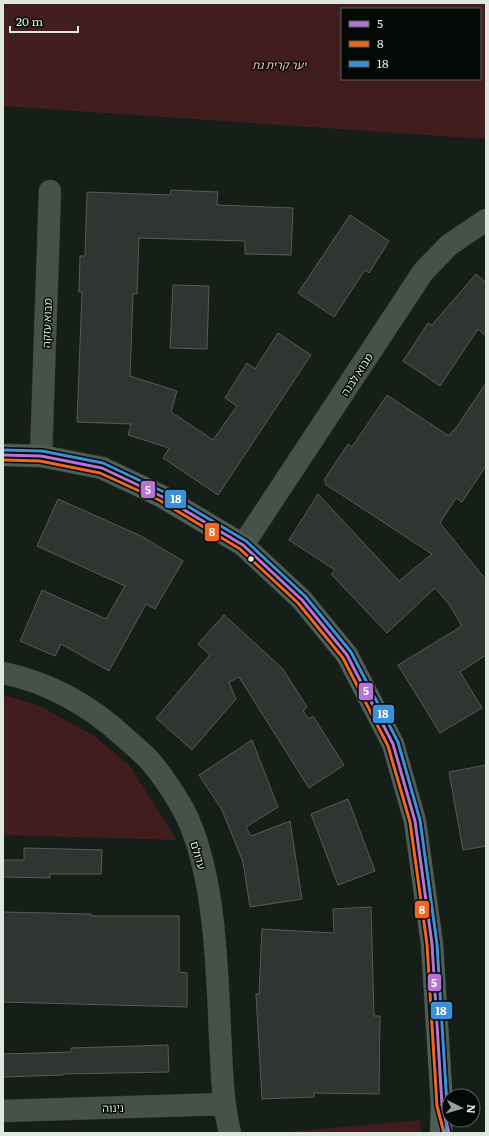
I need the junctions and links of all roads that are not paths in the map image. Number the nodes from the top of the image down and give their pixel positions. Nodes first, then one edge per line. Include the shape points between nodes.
1 (50, 191) dead end
2 (486, 220) edge
3 (3, 455) edge
4 (41, 456) junction
5 (244, 545) junction
6 (3, 673) edge
7 (441, 1090) edge
8 (224, 1104) junction
9 (3, 1111) edge
10 (230, 1133) edge

1 - 4 street, מבוא עזקה
2 - 5 street, מבוא לבנה via 449,245 423,272
3 - 4 street
4 - 5 street via 102,468 161,496
5 - 7 street via 302,600 347,655 393,744 415,821 431,936
6 - 8 street, עדולם via 65,694 110,724 151,762 183,810 200,853 208,892 216,960
8 - 9 street, נינוה
8 - 10 street, עדולם

